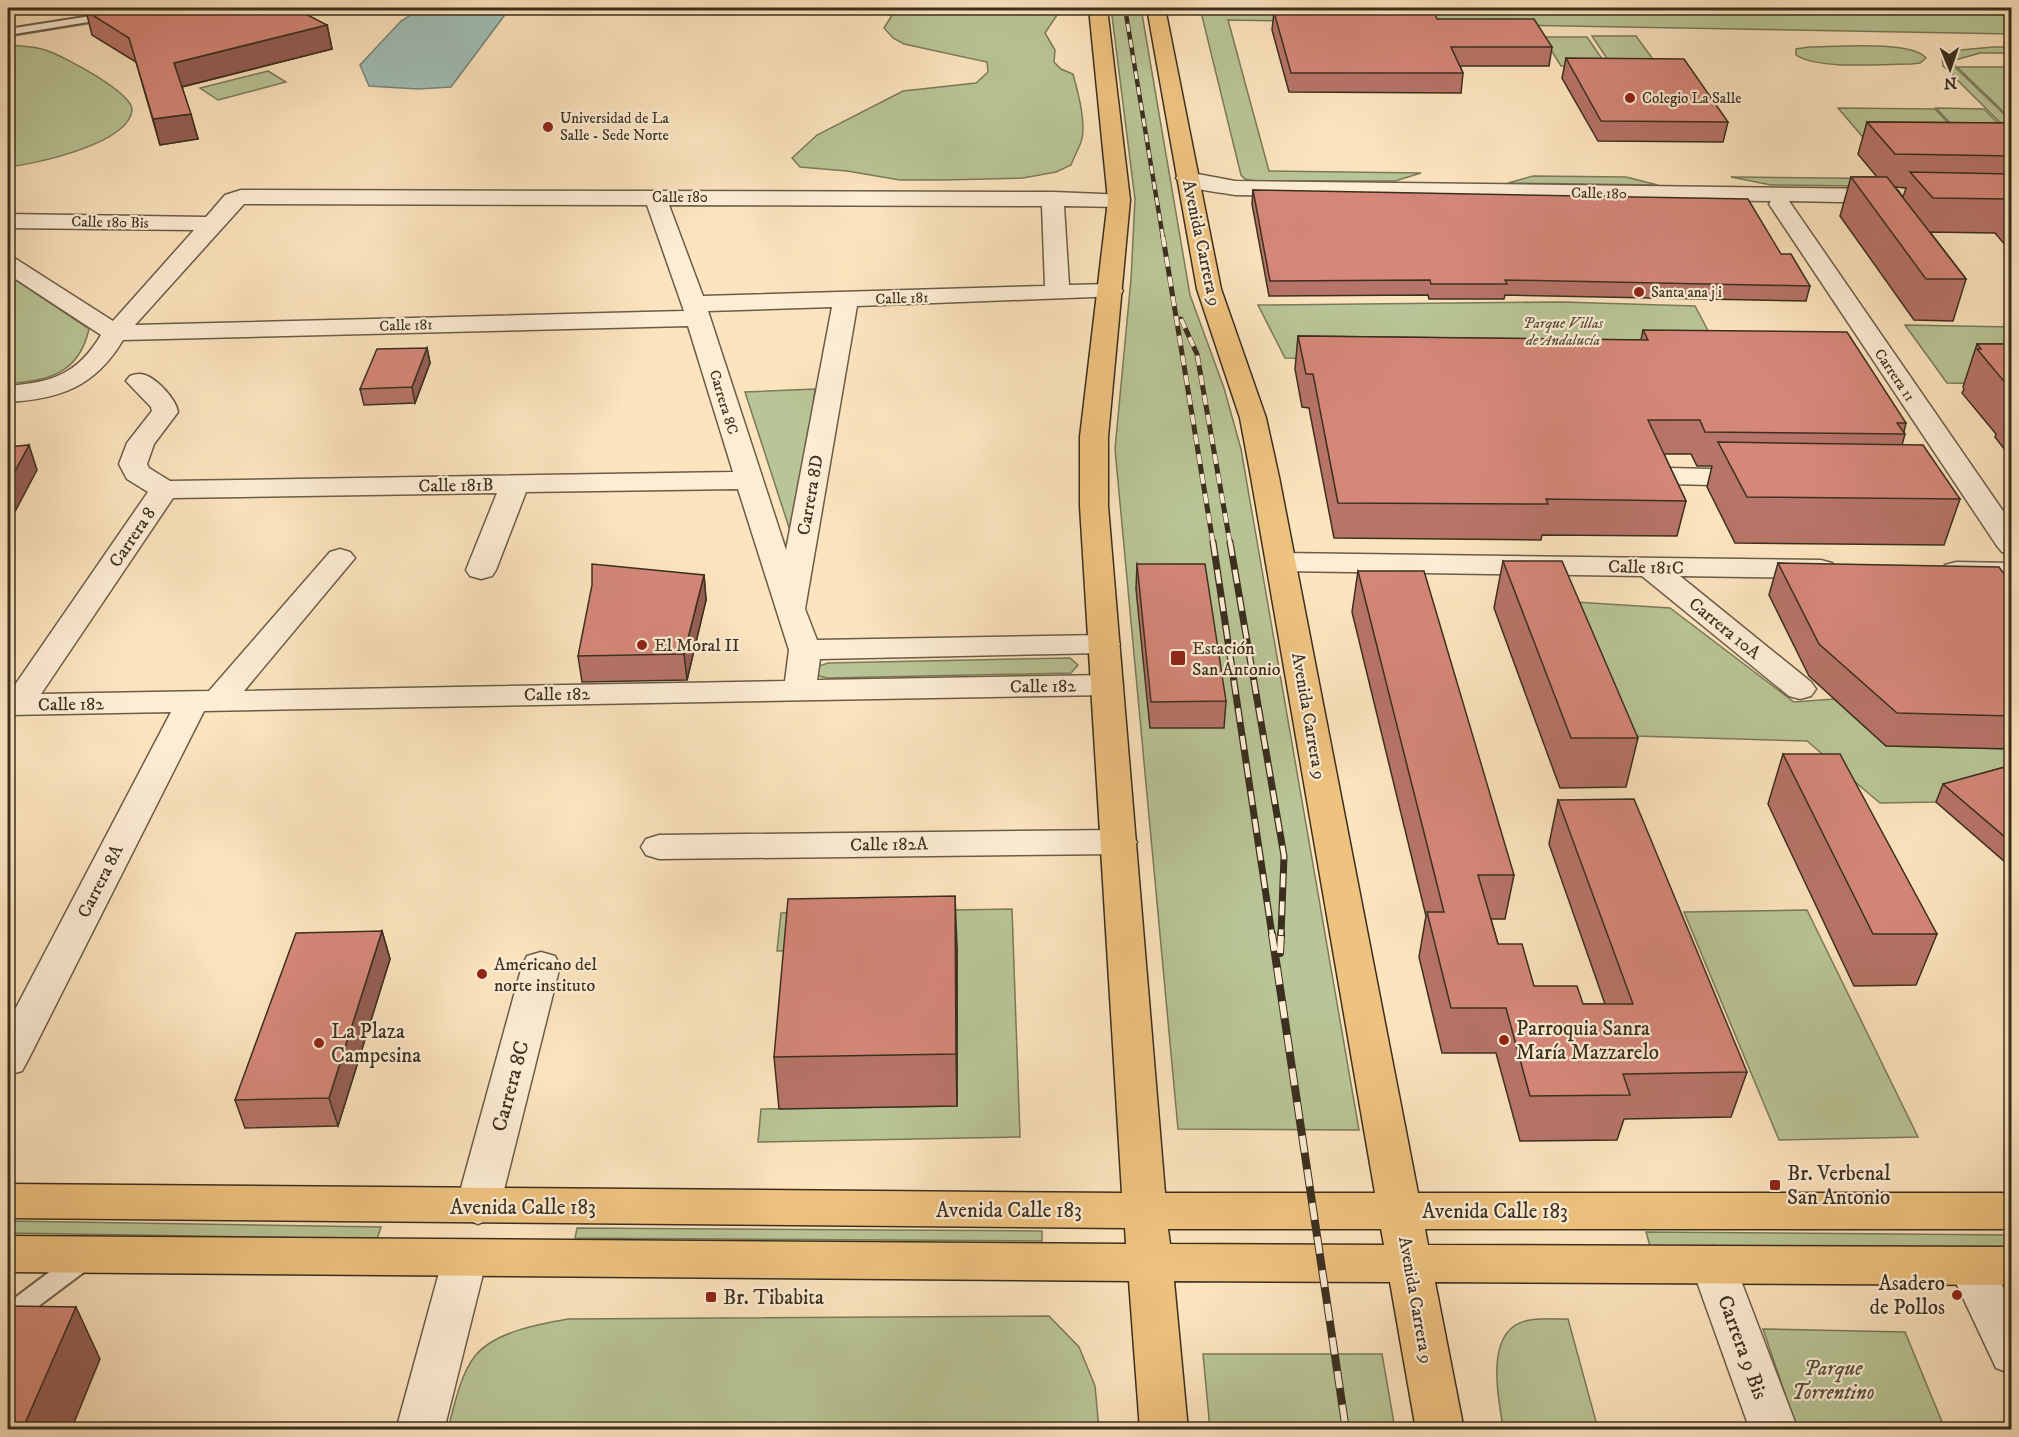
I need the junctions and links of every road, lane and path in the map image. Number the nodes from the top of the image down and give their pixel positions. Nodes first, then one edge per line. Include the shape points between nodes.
1 (1098, 8) edge
2 (1156, 8) edge
3 (118, 15) edge
4 (8, 32) edge
5 (1189, 187) junction
6 (655, 197) junction
7 (1053, 200) junction
8 (1119, 200) junction
9 (1780, 204) junction
10 (8, 221) edge
11 (212, 224) junction
12 (8, 264) edge
13 (1111, 291) junction
14 (1057, 293) junction
15 (846, 299) junction
16 (696, 311) junction
17 (115, 333) junction
18 (139, 381) dead end
19 (8, 394) edge
20 (1668, 476) edge
21 (1773, 478) edge
22 (748, 480) junction
23 (1934, 481) edge
24 (1968, 481) junction
25 (515, 484) junction
26 (164, 489) junction
27 (2012, 546) edge
28 (340, 558) dead end
29 (1650, 567) junction
30 (482, 570) dead end
31 (1282, 572) junction
32 (2012, 572) edge
33 (1674, 587) junction
34 (2012, 592) edge
35 (789, 609) junction
36 (1104, 644) junction
37 (805, 650) junction
38 (1107, 685) junction
39 (800, 689) junction
40 (1800, 689) dead end
41 (205, 701) junction
42 (13, 705) edge
43 (1119, 842) junction
44 (659, 847) dead end
45 (541, 966) dead end
46 (8, 1060) edge
47 (8, 1201) edge
48 (478, 1206) junction
49 (1145, 1211) junction
50 (1401, 1211) junction
51 (2012, 1211) edge
52 (8, 1254) edge
53 (91, 1254) junction
54 (465, 1258) junction
55 (1149, 1263) junction
56 (1410, 1264) junction
57 (1713, 1265) junction
58 (1991, 1266) edge
59 (8, 1316) edge
60 (2012, 1354) edge
61 (420, 1430) edge
62 (1164, 1430) edge
63 (1440, 1430) edge
64 (1774, 1430) edge

1 - 8 main road
2 - 5 main road, Avenida Carrera 9
3 - 4 lane
5 - 9 street, Calle 180
5 - 9 street, Calle 180 via 1206,184 1234,188 1713,194 1913,201
5 - 31 main road, Avenida Carrera 9 via 1209,289 1253,418
6 - 7 street, Calle 180
6 - 11 street, Calle 180 via 241,197 233,200
6 - 16 street, Carrera 8C
7 - 8 street, Calle 180
7 - 14 street
8 - 13 main road
9 - 24 street, Carrera 11
10 - 11 street, Calle 180 Bis
11 - 17 street
12 - 17 street
13 - 14 street, Calle 181
13 - 36 main road via 1094,437 1094,506
14 - 15 street, Calle 181
15 - 16 street, Calle 181
15 - 35 street, Carrera 8D
16 - 17 street, Calle 181
16 - 22 street, Carrera 8C
17 - 19 street via 105,351 74,381 50,390
18 - 26 street, Carrera 8 via 164,405 165,412 141,443 133,464 136,473
20 - 21 street
22 - 25 street, Calle 181B
22 - 35 street, Carrera 8C
23 - 24 street
24 - 27 street, Carrera 11
25 - 26 street, Calle 181B
25 - 30 street
26 - 42 street, Carrera 8
28 - 41 street, Carrera 8A
29 - 31 street, Calle 181C
29 - 33 street, Carrera 10A
29 - 33 street, Calle 181C via 1841,579
31 - 33 street, Calle 181C
31 - 50 main road, Avenida Carrera 9
32 - 34 street via 1935,580
33 - 40 street, Carrera 10A
35 - 37 street
36 - 37 street
36 - 38 main road
37 - 39 street
38 - 39 street, Calle 182
38 - 43 main road
39 - 41 street, Calle 182
41 - 42 street, Calle 182
41 - 46 street, Carrera 8A
43 - 44 street, Calle 182A
43 - 49 main road
45 - 48 street, Carrera 8C
47 - 48 main road, Avenida Calle 183
48 - 49 main road, Avenida Calle 183
49 - 50 main road, Avenida Calle 183
49 - 55 main road
50 - 51 main road, Avenida Calle 183
50 - 56 main road, Avenida Carrera 9
52 - 53 main road
53 - 54 main road
53 - 59 lane
54 - 55 main road
54 - 61 street
55 - 56 main road
55 - 62 main road
56 - 57 main road
56 - 63 main road, Avenida Carrera 9
57 - 58 main road
57 - 64 street, Carrera 9 Bis
58 - 60 street

